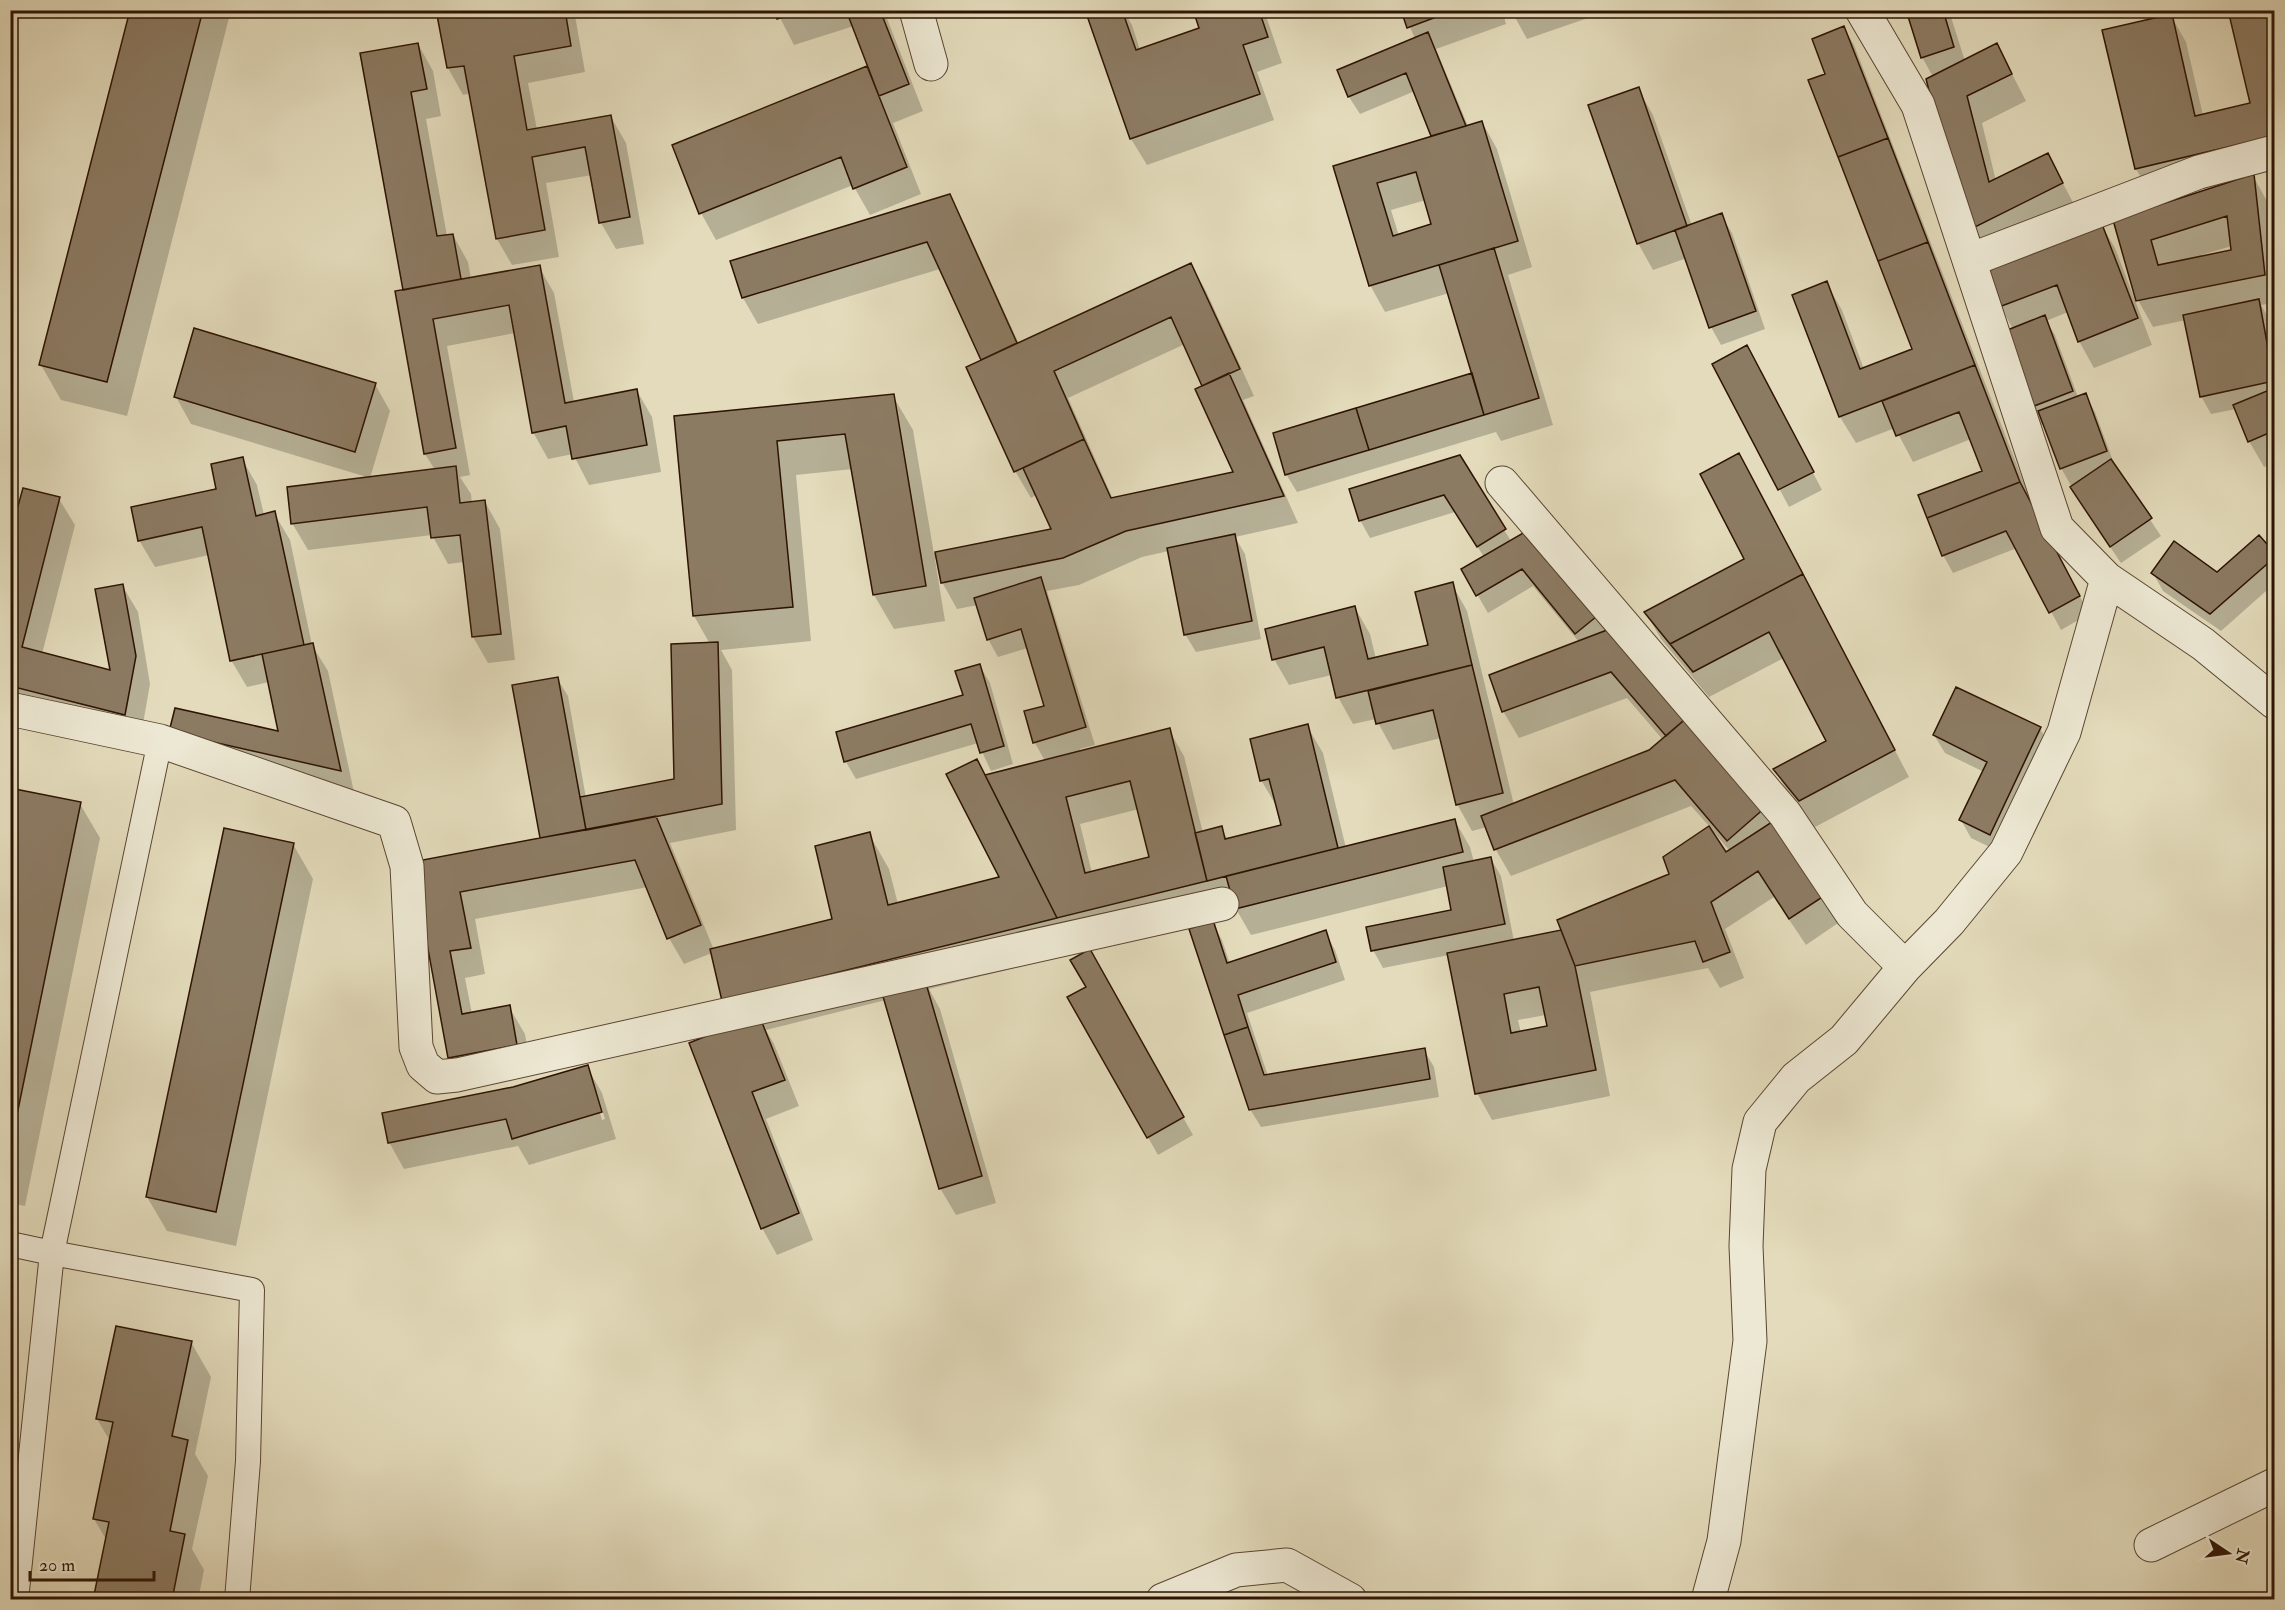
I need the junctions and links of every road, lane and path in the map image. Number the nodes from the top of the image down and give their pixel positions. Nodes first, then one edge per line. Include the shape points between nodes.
1 (916, 10) edge
2 (1862, 10) edge
3 (931, 64) dead end
4 (2274, 152) edge
5 (1970, 260) junction
6 (1502, 483) dead end
7 (2107, 579) junction
8 (2274, 702) edge
9 (10, 709) edge
10 (160, 741) junction
11 (1222, 904) dead end
12 (1905, 967) junction
13 (10, 1244) edge
14 (52, 1252) junction
15 (2274, 1485) edge
16 (2151, 1545) dead end
17 (16, 1599) edge
18 (237, 1599) edge
19 (1163, 1599) edge
20 (1350, 1599) edge
21 (1708, 1599) edge

1 - 3 street
2 - 5 street via 1918,105
4 - 5 street via 2199,172
5 - 7 street via 2057,528
6 - 12 street via 1785,814 1852,914
7 - 8 street via 2203,644
7 - 12 street via 2064,732 2006,852 1949,922
9 - 10 street
10 - 11 street via 394,822 407,866 416,1047 423,1065 437,1077 458,1076
10 - 14 lane
12 - 21 street via 1844,1040 1796,1078 1760,1122 1749,1169 1746,1246 1750,1341 1724,1541
13 - 14 lane
14 - 17 lane
14 - 18 lane via 252,1290 248,1461
15 - 16 street
19 - 20 street via 1236,1570 1287,1565

